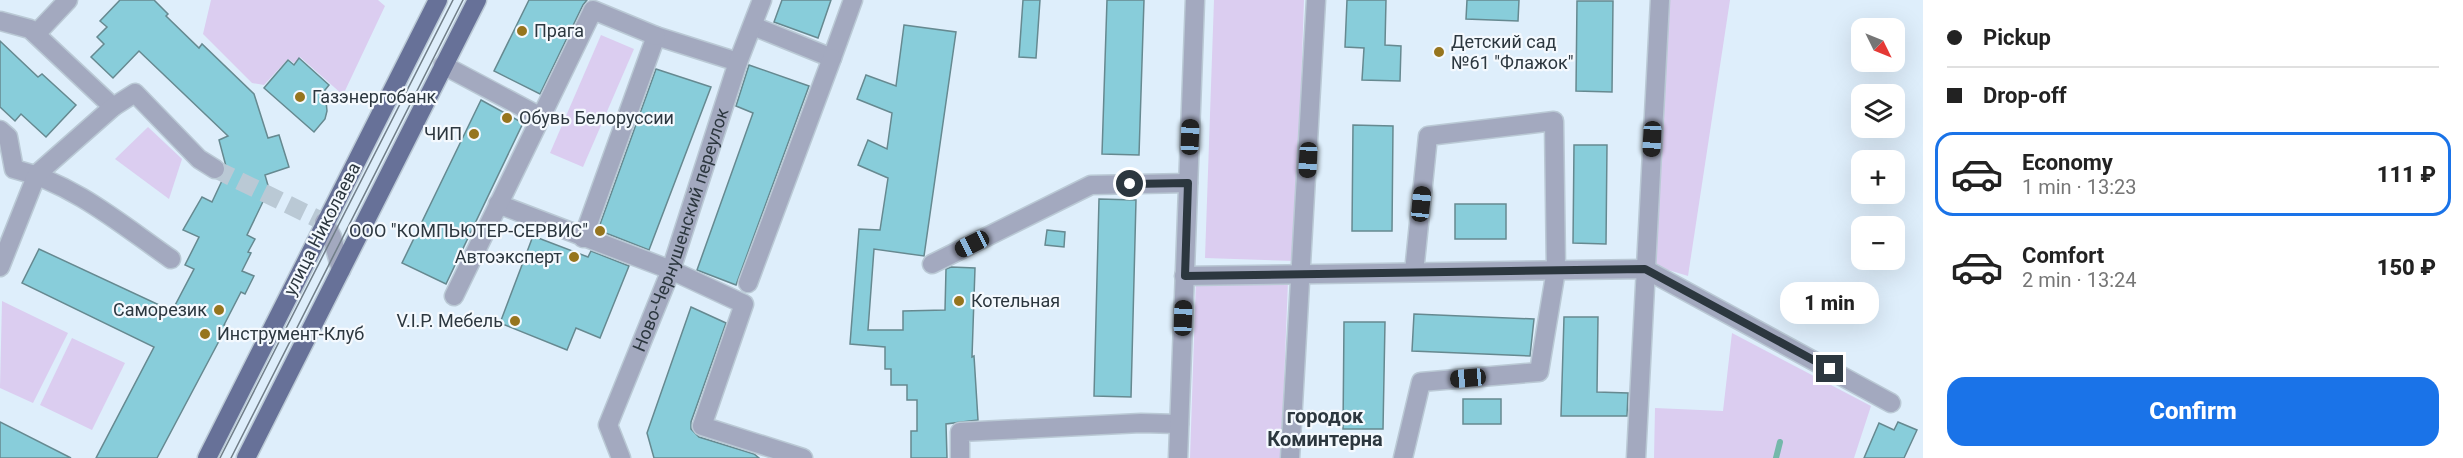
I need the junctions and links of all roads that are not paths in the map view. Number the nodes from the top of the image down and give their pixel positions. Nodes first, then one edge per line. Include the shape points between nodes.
1 (68, 0) edge
2 (438, 0) edge
3 (477, 0) edge
4 (762, 0) edge
5 (853, 0) edge
6 (1195, 0) edge
7 (1317, 0) edge
8 (1660, 0) edge
9 (596, 5) edge
10 (0, 21) edge
11 (753, 26) junction
12 (36, 34) junction
13 (656, 36) junction
14 (832, 58) junction
15 (738, 62) junction
16 (443, 65) junction
17 (113, 107) junction
18 (541, 117) junction
19 (0, 130) edge
20 (214, 169) tunnel mouth
21 (37, 174) junction
22 (1188, 183) junction
23 (498, 204) junction
24 (324, 222) junction
25 (583, 238) junction
26 (171, 259) dead end
27 (932, 264) dead end
28 (0, 267) edge
29 (1645, 269) junction
30 (341, 270) junction
31 (671, 270) junction
32 (1556, 270) junction
33 (1414, 272) junction
34 (1302, 274) junction
35 (1185, 276) junction
36 (748, 283) dead end
37 (454, 296) dead end
38 (1891, 403) dead end
39 (1179, 424) junction
40 (207, 458) edge
41 (246, 458) edge
42 (621, 458) edge
43 (803, 458) edge
44 (960, 458) edge
45 (1178, 458) edge
46 (1290, 458) edge
47 (1403, 458) edge
48 (1636, 458) edge

1 - 12 street
2 - 24 main road, улица Николаева
3 - 16 main road, улица Николаева
4 - 11 street, Ново-Чернушенский переулок
5 - 14 street
6 - 22 street
7 - 34 street
8 - 29 street
9 - 13 street
9 - 18 street
10 - 12 street
11 - 14 street
11 - 15 street, Ново-Чернушенский переулок
12 - 17 street
13 - 15 street
13 - 25 street
14 - 36 street
15 - 31 street, Ново-Чернушенский переулок
16 - 18 street
16 - 30 main road, улица Николаева
17 - 20 street via 135,93 199,159
17 - 21 street
18 - 23 street
19 - 21 street via 8,137 14,169
21 - 26 street via 81,197
21 - 28 street
22 - 27 street via 1091,185
22 - 35 street
23 - 25 street
23 - 37 street
24 - 30 street
24 - 40 main road, улица Николаева
25 - 31 street
29 - 32 street
29 - 38 street
29 - 48 street
30 - 41 main road, улица Николаева
31 - 42 street, Ново-Чернушенский переулок via 608,425
31 - 43 street via 744,304 702,426
32 - 33 street
32 - 33 street via 1554,122 1428,136
32 - 47 street via 1539,372 1420,382
33 - 34 street
34 - 35 street
34 - 46 street
35 - 39 street
39 - 44 street via 960,432
39 - 45 street

